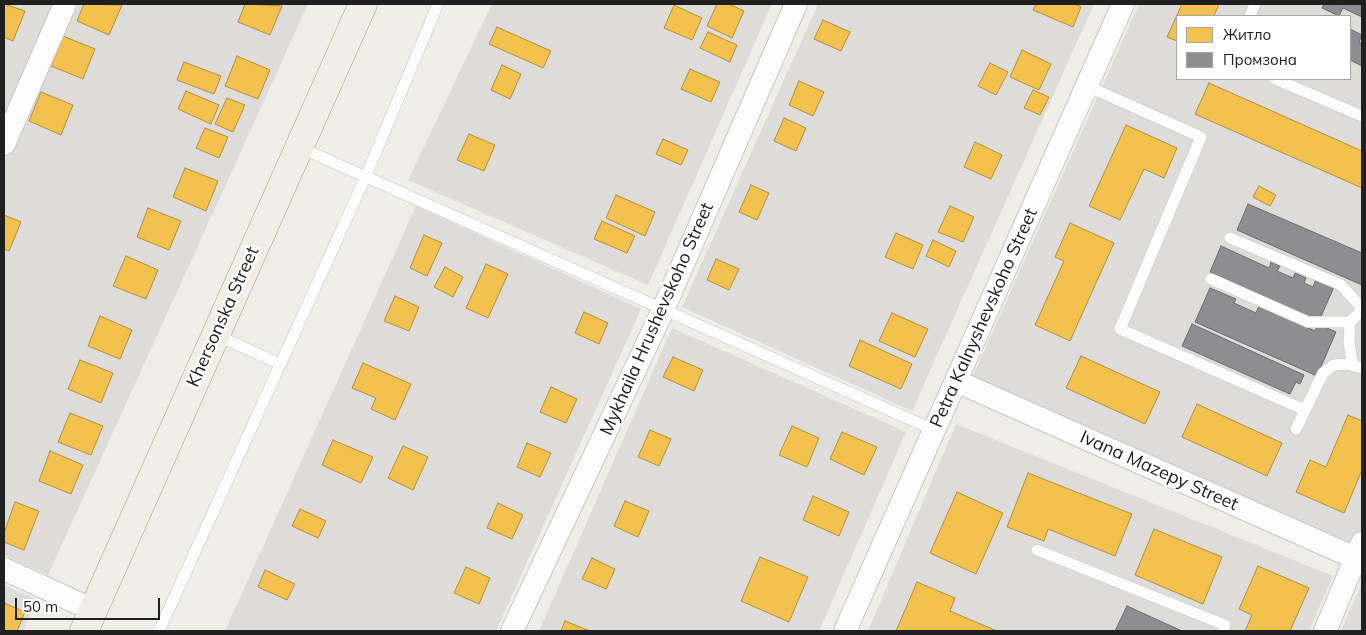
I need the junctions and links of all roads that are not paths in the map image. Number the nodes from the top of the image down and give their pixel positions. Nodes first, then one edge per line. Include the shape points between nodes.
1 (65, 4) edge
2 (363, 4) edge
3 (438, 4) edge
4 (796, 4) edge
5 (1124, 4) edge
6 (1277, 80) edge
7 (1087, 86) junction
8 (1362, 116) edge
9 (4, 144) edge
10 (299, 147) junction
11 (366, 176) junction
12 (1230, 238) dead end
13 (1211, 279) dead end
14 (1362, 309) edge
15 (663, 310) junction
16 (1350, 322) junction
17 (216, 335) junction
18 (280, 364) junction
19 (1358, 367) edge
20 (956, 381) junction
21 (1305, 410) junction
22 (934, 430) junction
23 (1296, 430) dead end
24 (1037, 550) dead end
25 (1360, 554) edge
26 (4, 568) edge
27 (88, 621) edge
28 (159, 631) edge
29 (512, 631) edge
30 (845, 631) edge
31 (1223, 631) edge
32 (1325, 631) edge

1 - 9 street
2 - 10 main road, Khersonska Street
3 - 11 lane
4 - 15 street, Mykhaila Hrushevskoho Street
5 - 7 street, Petra Kalnyshevskoho Street
6 - 8 lane
7 - 20 street, Petra Kalnyshevskoho Street
7 - 21 lane via 1201,137 1120,329
10 - 11 lane
10 - 17 main road, Khersonska Street
11 - 15 lane
11 - 18 lane
12 - 14 lane via 1341,285
13 - 16 lane via 1308,322
14 - 16 lane
15 - 22 lane
15 - 29 street, Mykhaila Hrushevskoho Street
16 - 19 lane via 1349,343
17 - 18 lane
17 - 27 main road, Khersonska Street
18 - 28 lane
19 - 21 lane via 1334,365 1322,373
20 - 22 street, Petra Kalnyshevskoho Street
20 - 25 street, Ivana Mazepy Street
21 - 23 lane
22 - 30 street, Petra Kalnyshevskoho Street
24 - 31 lane via 1225,625
25 - 32 street
26 - 27 street

